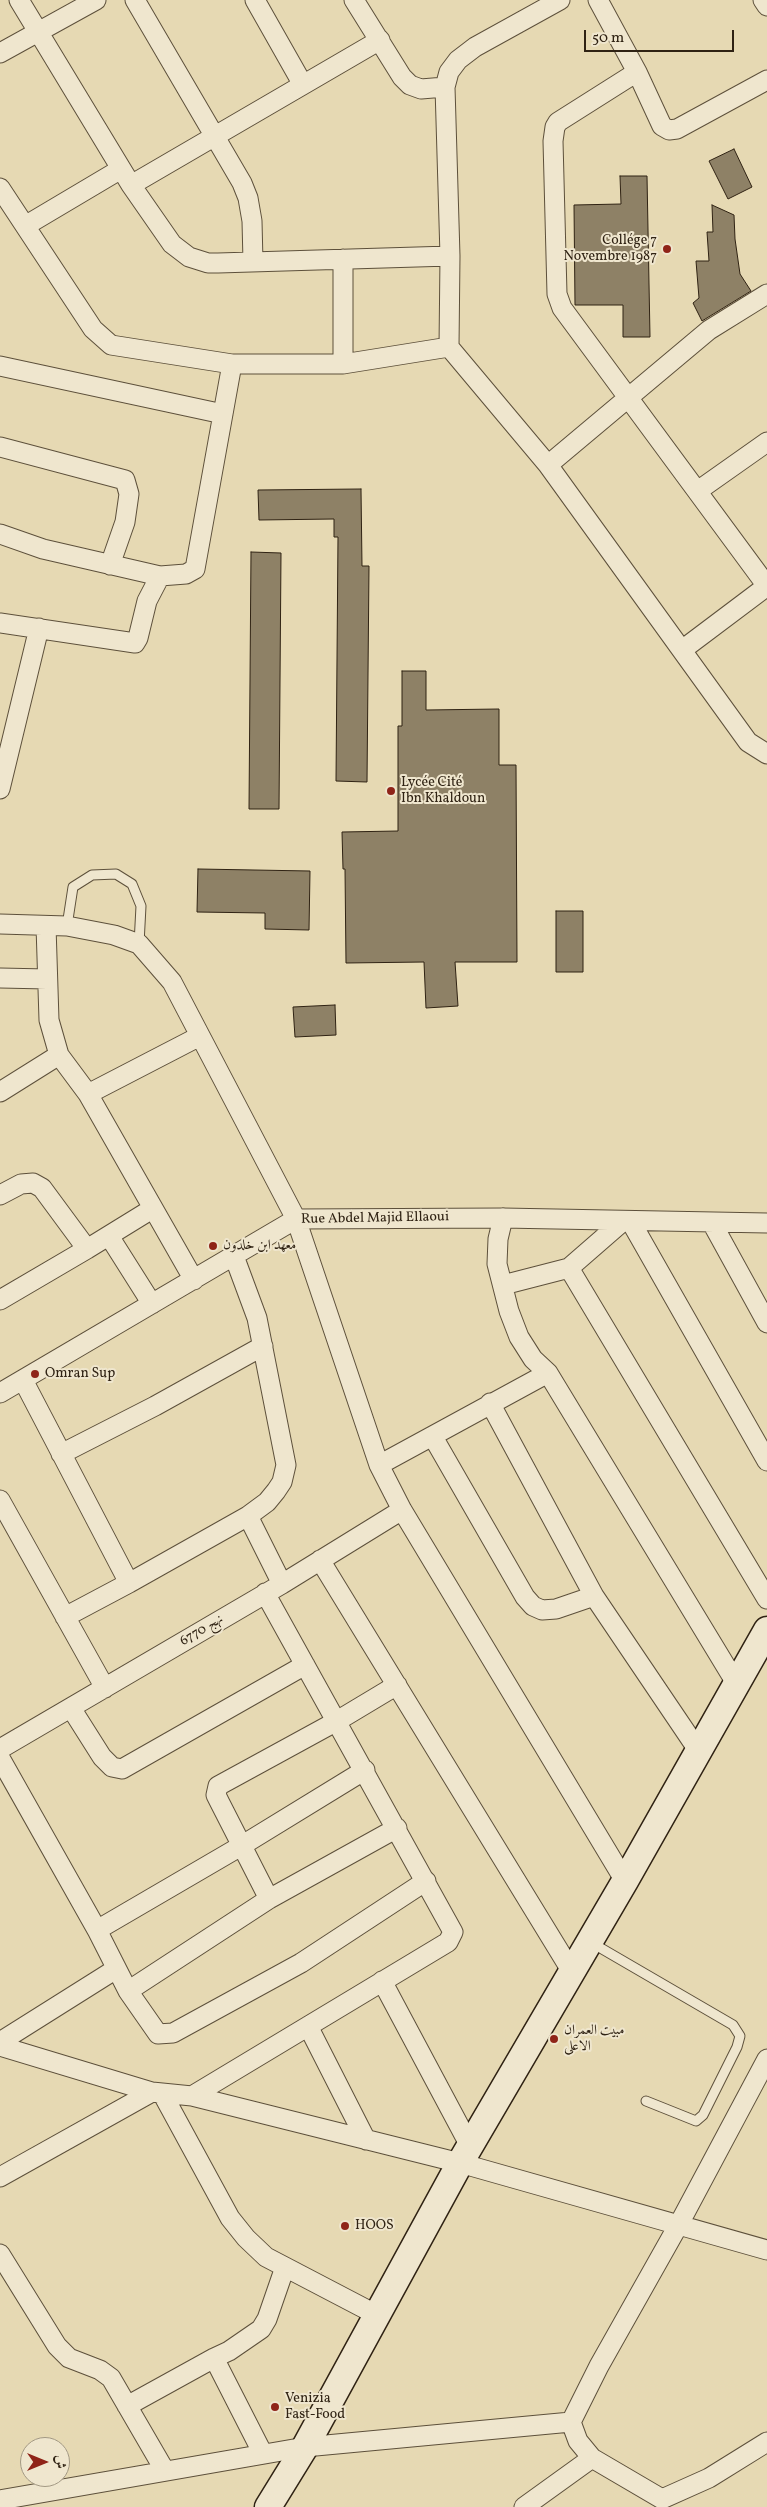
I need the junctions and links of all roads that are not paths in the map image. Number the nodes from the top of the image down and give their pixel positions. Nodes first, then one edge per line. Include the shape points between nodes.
1 (19, 0) edge
2 (94, 0) edge
3 (135, 0) edge
4 (255, 0) edge
5 (354, 0) edge
6 (560, 0) edge
7 (598, 0) edge
8 (763, 0) edge
9 (767, 6) edge
10 (38, 31) junction
11 (380, 40) junction
12 (0, 53) edge
13 (637, 72) junction
14 (767, 80) edge
15 (302, 83) junction
16 (445, 87) junction
17 (214, 134) junction
18 (120, 169) junction
19 (130, 185) junction
20 (0, 188) edge
21 (25, 226) junction
22 (450, 256) junction
23 (344, 259) junction
24 (253, 262) junction
25 (767, 294) edge
26 (449, 347) junction
27 (232, 364) junction
28 (343, 364) junction
29 (0, 366) edge
30 (629, 395) junction
31 (223, 414) junction
32 (767, 442) edge
33 (0, 447) edge
34 (548, 465) junction
35 (699, 490) junction
36 (0, 534) edge
37 (110, 564) junction
38 (160, 576) junction
39 (767, 586) edge
40 (0, 623) edge
41 (39, 628) junction
42 (682, 650) junction
43 (767, 754) edge
44 (0, 789) edge
45 (0, 924) edge
46 (46, 926) junction
47 (67, 926) junction
48 (140, 944) junction
49 (0, 978) edge
50 (47, 979) junction
51 (200, 1036) junction
52 (59, 1055) junction
53 (0, 1092) edge
54 (88, 1094) junction
55 (0, 1195) edge
56 (152, 1209) junction
57 (503, 1218) junction
58 (296, 1219) junction
59 (628, 1222) junction
60 (712, 1223) junction
61 (767, 1223) edge
62 (109, 1236) junction
63 (87, 1249) junction
64 (234, 1256) junction
65 (569, 1268) junction
66 (194, 1280) junction
67 (502, 1285) junction
68 (0, 1300) edge
69 (152, 1304) junction
70 (767, 1323) edge
71 (263, 1346) junction
72 (548, 1373) junction
73 (23, 1380) junction
74 (0, 1393) edge
75 (490, 1403) junction
76 (433, 1437) junction
77 (61, 1454) junction
78 (767, 1461) edge
79 (379, 1465) junction
80 (0, 1500) edge
81 (402, 1510) junction
82 (248, 1516) junction
83 (320, 1560) junction
84 (128, 1583) junction
85 (282, 1584) junction
86 (265, 1593) junction
87 (594, 1596) junction
88 (767, 1599) edge
89 (65, 1617) junction
90 (767, 1630) edge
91 (305, 1665) junction
92 (736, 1683) junction
93 (397, 1685) junction
94 (105, 1688) junction
95 (71, 1708) junction
96 (337, 1721) junction
97 (0, 1749) edge
98 (698, 1750) junction
99 (0, 1758) edge
100 (365, 1770) junction
101 (397, 1828) junction
102 (242, 1846) junction
103 (426, 1881) junction
104 (625, 1881) junction
105 (269, 1899) junction
106 (97, 1930) junction
107 (590, 1942) junction
108 (116, 1969) junction
109 (572, 1972) junction
110 (382, 1981) junction
111 (128, 1991) junction
112 (308, 2026) junction
113 (0, 2042) edge
114 (0, 2046) edge
115 (767, 2059) edge
116 (761, 2088) edge
117 (157, 2093) junction
118 (192, 2096) junction
119 (646, 2101) dead end
120 (366, 2140) junction
121 (465, 2154) junction
122 (0, 2177) edge
123 (679, 2224) junction
124 (767, 2250) edge
125 (0, 2254) edge
126 (285, 2267) junction
127 (377, 2315) junction
128 (214, 2358) junction
129 (127, 2406) junction
130 (571, 2422) junction
131 (767, 2442) edge
132 (305, 2447) junction
133 (263, 2454) junction
134 (592, 2458) junction
135 (165, 2471) junction
136 (0, 2500) edge
137 (659, 2504) edge
138 (268, 2507) edge
139 (524, 2507) edge

1 - 10 street
2 - 10 street
3 - 17 street
4 - 15 street
5 - 11 street
6 - 16 street via 475,47 453,66
7 - 13 street
8 - 9 street
10 - 12 street
10 - 18 street
11 - 15 street
11 - 16 street via 410,85 421,89
13 - 14 street via 662,126 669,130 677,129
13 - 30 street via 558,122 553,141 557,294 562,308
15 - 17 street
16 - 22 street
17 - 19 street
17 - 24 street via 248,198
18 - 19 street
18 - 21 street
19 - 24 street via 172,244 189,257 208,263
20 - 21 street
21 - 27 street via 93,329 111,345
22 - 23 street
22 - 26 street
23 - 24 street
23 - 28 street
25 - 30 street via 709,330
26 - 28 street
26 - 34 street
27 - 28 street
27 - 31 street
29 - 31 street
30 - 34 street
30 - 35 street
31 - 38 street via 195,569 186,574
32 - 35 street
33 - 37 street via 125,480 128,494 125,522
34 - 42 street
35 - 39 street
36 - 37 street via 43,549
37 - 38 street
38 - 41 street via 134,643
39 - 42 street
40 - 41 street
41 - 44 street
42 - 43 street via 748,742
45 - 46 street
46 - 47 street
46 - 50 street
47 - 48 street via 114,935
47 - 48 lane via 73,887 92,874 116,874 132,884 142,906
48 - 51 street via 172,982
49 - 50 street
50 - 52 street via 50,1020
51 - 54 street
51 - 58 street
52 - 53 street
52 - 54 street
54 - 56 street
55 - 63 street via 21,1184 33,1183 42,1188
56 - 62 street
56 - 66 street
57 - 58 street, Rue Abdel Majid Ellaoui
57 - 59 street, Rue Abdel Majid Ellaoui
57 - 67 street via 497,1264
58 - 64 street, Rue Abdel Majid Ellaoui
58 - 79 street
59 - 60 street, Rue Abdel Majid Ellaoui
59 - 65 street
59 - 78 street
60 - 61 street, Rue Abdel Majid Ellaoui
60 - 70 street
62 - 63 street
62 - 69 street
63 - 68 street
64 - 66 street, Rue Abdel Majid Ellaoui
64 - 71 street via 257,1318
65 - 67 street
65 - 88 street
66 - 69 street, Rue Abdel Majid Ellaoui
67 - 72 street via 519,1337 533,1359
69 - 73 street, Rue Abdel Majid Ellaoui
71 - 77 street
71 - 82 street via 286,1465 282,1482 267,1502
72 - 75 street
72 - 92 street
73 - 74 street, Rue Abdel Majid Ellaoui
73 - 77 street
75 - 76 street
75 - 87 street
76 - 79 street
76 - 87 street via 533,1606 542,1610 556,1609
77 - 84 street
79 - 81 street
80 - 89 street
81 - 83 street, نهج 6770
81 - 104 street
82 - 84 street
82 - 85 street
83 - 85 street, نهج 6770
83 - 93 street
84 - 89 street
85 - 86 street, نهج 6770
86 - 91 street
86 - 94 street, نهج 6770
87 - 98 street
89 - 94 street
90 - 92 street
91 - 95 street via 122,1768 112,1767 102,1757
91 - 96 street
92 - 98 street
93 - 96 street
93 - 109 street
94 - 95 street, نهج 6770
95 - 97 street, نهج 6770
96 - 100 street
96 - 102 street via 218,1786 216,1795
98 - 104 street
99 - 106 street
100 - 101 street
100 - 102 street
101 - 103 street
101 - 105 street
102 - 105 street
102 - 106 street
103 - 110 street via 452,1926 452,1937
103 - 111 street via 301,1963 173,2033 158,2034
104 - 107 street
105 - 111 street
106 - 108 street
107 - 109 street
107 - 119 lane via 733,2024 740,2036 702,2115 696,2121
108 - 111 street
108 - 113 street
109 - 121 street
110 - 112 street
110 - 121 street
112 - 118 street
112 - 120 street
114 - 117 street
115 - 116 street
116 - 123 street
117 - 118 street
117 - 122 street
117 - 126 street via 230,2218 266,2257
118 - 120 street
120 - 121 street
121 - 123 street
121 - 127 street
123 - 124 street
123 - 130 street via 598,2366
125 - 129 street via 57,2346 69,2358 111,2378
126 - 127 street
126 - 128 street via 261,2329
127 - 132 street
128 - 129 street
128 - 133 street
129 - 135 street
130 - 132 street
130 - 134 street via 578,2441
131 - 137 street
132 - 133 street
132 - 138 street
133 - 135 street
134 - 137 street
134 - 139 street
135 - 136 street

